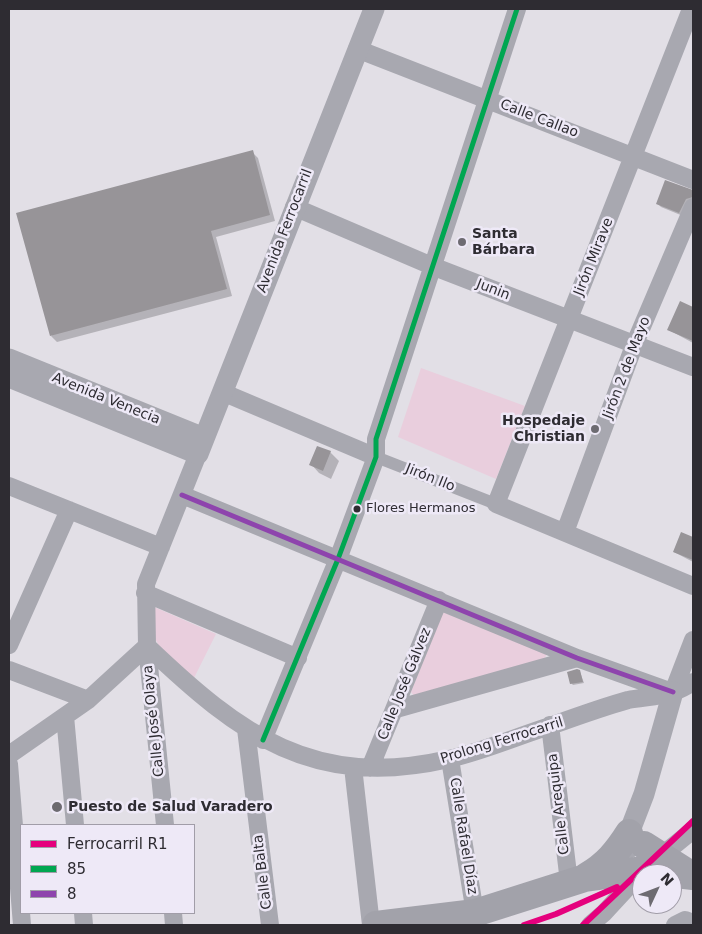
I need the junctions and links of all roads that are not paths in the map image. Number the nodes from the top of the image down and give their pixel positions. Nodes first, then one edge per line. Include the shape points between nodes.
1 (374, 9) edge
2 (517, 9) edge
3 (691, 9) edge
4 (357, 49) junction
5 (487, 99) junction
6 (634, 156) junction
7 (693, 180) edge
8 (294, 207) junction
9 (693, 207) edge
10 (432, 266) junction
11 (569, 319) junction
12 (635, 343) junction
13 (9, 359) edge
14 (693, 367) edge
15 (9, 377) edge
16 (222, 392) junction
17 (201, 446) junction
18 (376, 457) junction
19 (9, 486) edge
20 (182, 495) junction
21 (496, 504) junction
22 (68, 510) junction
23 (565, 532) junction
24 (162, 547) junction
25 (338, 559) junction
26 (693, 586) edge
27 (145, 593) junction
28 (439, 600) junction
29 (693, 640) edge
30 (9, 645) edge
31 (147, 646) junction
32 (298, 658) junction
33 (577, 658) junction
34 (9, 670) edge
35 (693, 682) edge
36 (673, 692) junction
37 (88, 700) junction
38 (396, 708) junction
39 (65, 716) junction
40 (550, 725) junction
41 (246, 730) junction
42 (263, 740) junction
43 (9, 755) edge
44 (450, 759) junction
45 (9, 764) edge
46 (361, 768) junction
47 (75, 824) edge
48 (165, 824) edge
49 (693, 830) edge
50 (640, 864) edge
51 (632, 866) edge
52 (632, 869) edge
53 (632, 875) edge
54 (577, 880) junction
55 (20, 900) edge
56 (471, 919) edge
57 (270, 925) edge
58 (371, 925) edge
59 (376, 925) edge
60 (590, 925) edge

1 - 4 street, Avenida Ferrocarril
2 - 5 street
3 - 6 street, Jirón Mirave
4 - 5 street, Calle Callao
4 - 8 street, Avenida Ferrocarril
5 - 6 street, Calle Callao
5 - 10 street
6 - 7 street, Calle Callao
6 - 11 street, Jirón Mirave
8 - 10 street, Junin
8 - 16 street, Avenida Ferrocarril
9 - 12 street, Jirón 2 de Mayo
10 - 11 street, Junin
10 - 18 street via 376,439
11 - 12 street, Junin
11 - 21 street, Jirón Mirave
12 - 14 street, Junin
12 - 23 street, Jirón 2 de Mayo
13 - 17 street, Avenida Venecia
15 - 17 street, Avenida Venecia
16 - 17 street, Avenida Ferrocarril
16 - 18 street, Jirón Ilo
17 - 20 street
18 - 21 street, Jirón Ilo
18 - 25 street
19 - 22 street
20 - 24 street
20 - 25 street
21 - 23 street, Jirón Ilo
22 - 24 street
22 - 30 street
23 - 26 street, Jirón Ilo
24 - 27 street
25 - 28 street
25 - 32 street
27 - 31 street
27 - 32 street
28 - 33 street
28 - 38 street, Calle José Gálvez
29 - 36 street
31 - 37 street
31 - 41 street, Prolong Ferrocarril via 190,686
31 - 48 street, Calle José Olaya
32 - 42 street
33 - 36 street
33 - 38 street
34 - 37 street
35 - 36 street, Prolong Ferrocarril
36 - 40 street, Prolong Ferrocarril via 629,700
36 - 50 street via 644,794
37 - 39 street
38 - 46 street, Calle José Gálvez
39 - 43 street
39 - 47 street
40 - 44 street, Prolong Ferrocarril
40 - 54 street, Calle Arequipa
41 - 42 street, Prolong Ferrocarril
41 - 57 street, Calle Balta
42 - 46 street, Prolong Ferrocarril via 330,763
44 - 46 street, Prolong Ferrocarril via 401,768
44 - 56 street, Calle Rafael Díaz
45 - 55 street
46 - 58 street
49 - 50 street
50 - 54 main road via 617,853 601,868
51 - 54 main road
52 - 56 main road via 588,894
53 - 60 street via 604,914
54 - 56 main road
56 - 59 main road

